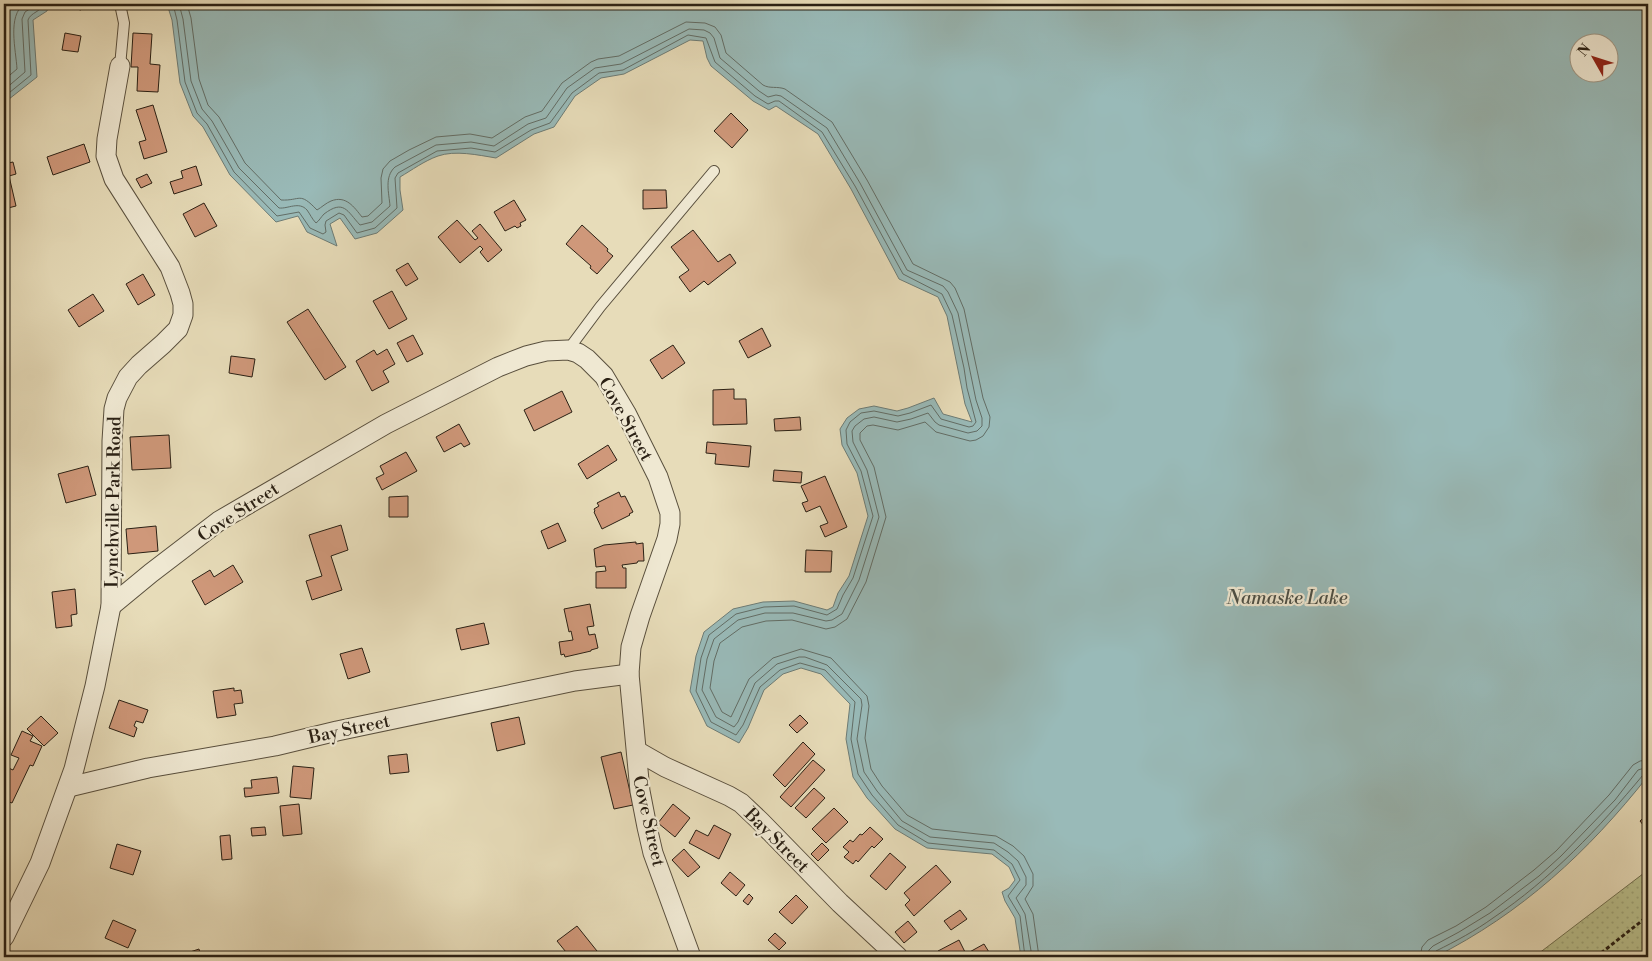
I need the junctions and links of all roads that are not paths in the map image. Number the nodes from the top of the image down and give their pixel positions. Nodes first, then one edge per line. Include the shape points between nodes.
1 (120, 4) edge
2 (120, 66) joint
3 (714, 171) dead end
4 (568, 350) junction
5 (111, 606) junction
6 (629, 674) junction
7 (636, 751) junction
8 (69, 787) junction
9 (4, 937) edge
10 (691, 957) edge
11 (898, 957) edge

1 - 2 lane via 124,23
2 - 5 street, Lynchville Park Road via 106,156 114,179 170,267 182,298 183,315 173,334 128,377 114,409
3 - 4 lane
4 - 5 street, Cove Street via 546,351 498,367 357,440 219,521
4 - 6 street, Cove Street via 587,359 604,376 630,419 658,477 670,513 667,539 631,647
5 - 8 street, Lynchville Park Road
6 - 7 street, Cove Street
6 - 8 street, Bay Street via 575,681
7 - 10 street, Cove Street via 640,791 653,853
7 - 11 street, Bay Street via 741,803
8 - 9 street, Lynchville Park Road via 40,863

